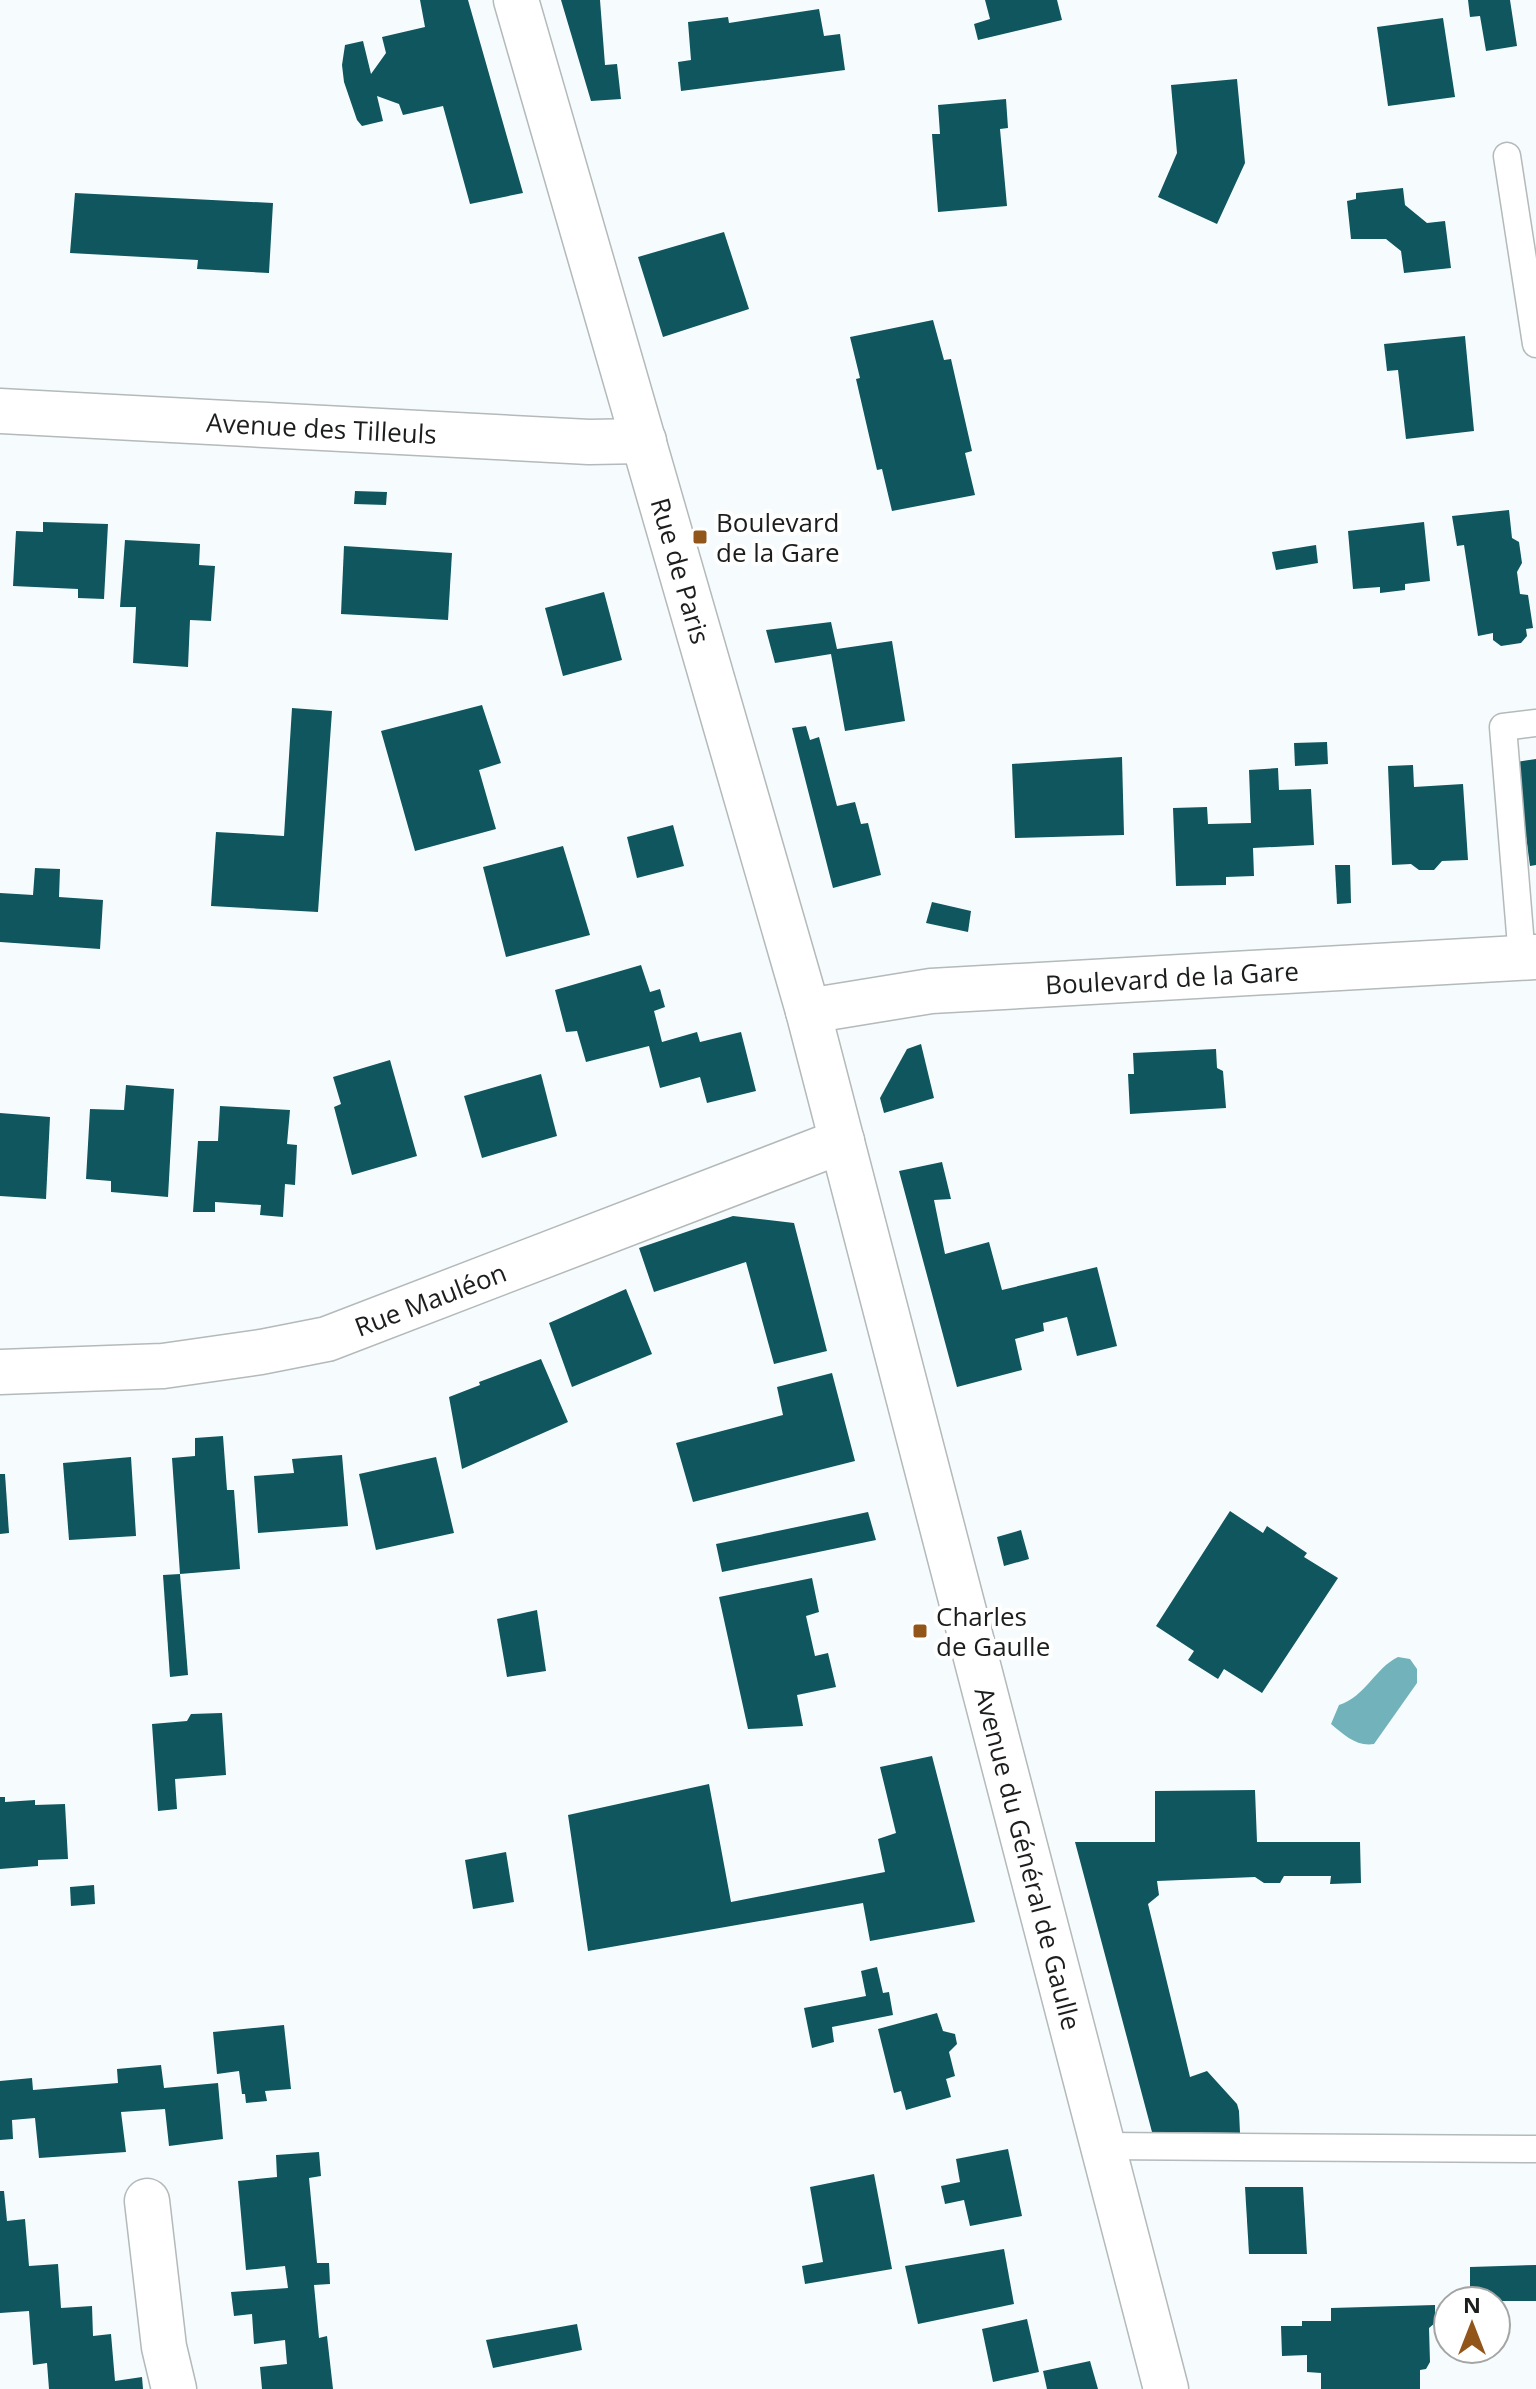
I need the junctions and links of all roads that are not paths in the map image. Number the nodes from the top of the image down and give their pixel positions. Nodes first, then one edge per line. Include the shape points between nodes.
1 (516, 0) edge
2 (1507, 156) dead end
3 (1536, 344) edge
4 (0, 411) edge
5 (644, 441) junction
6 (1536, 723) edge
7 (1529, 958) edge
8 (808, 1011) junction
9 (842, 1141) junction
10 (0, 1372) edge
11 (1102, 2146) junction
12 (1536, 2149) edge
13 (147, 2201) dead end
14 (174, 2389) edge
15 (1166, 2389) edge

1 - 5 street, Rue de Paris
2 - 3 lane
4 - 5 street, Avenue des Tilleuls
5 - 8 street, Rue de Paris
6 - 7 lane via 1503,727
7 - 8 street, Boulevard de la Gare via 931,991
8 - 9 street, Rue de Paris
9 - 10 street, Rue Mauléon via 327,1339 163,1366
9 - 11 street, Avenue du Général de Gaulle
11 - 12 lane
11 - 15 street, Avenue du Général de Gaulle
13 - 14 street

